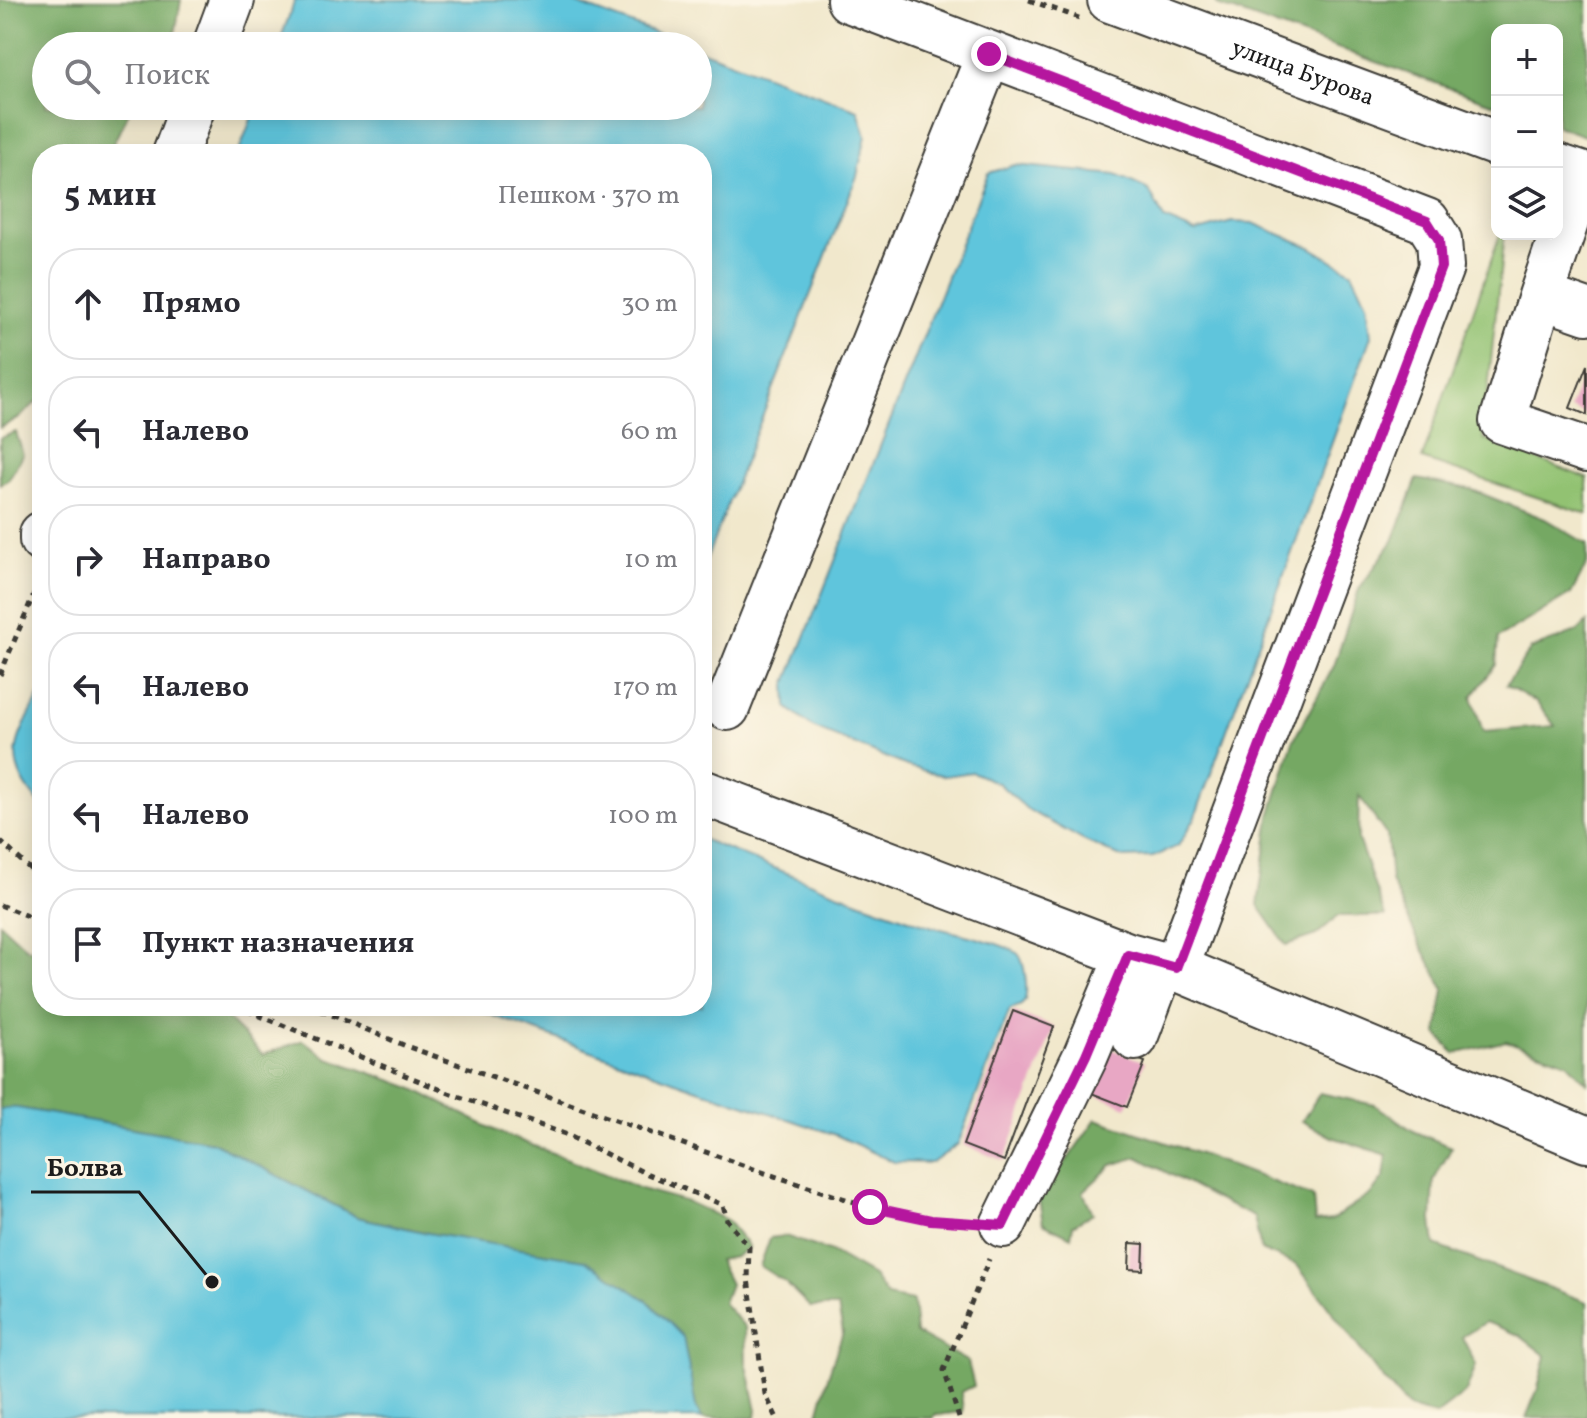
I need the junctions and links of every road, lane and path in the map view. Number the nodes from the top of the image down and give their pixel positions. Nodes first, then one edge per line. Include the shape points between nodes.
1 (232, 0) edge
2 (849, 0) edge
3 (1110, 0) edge
4 (1175, 0) edge
5 (220, 32) edge
6 (1206, 34) junction
7 (989, 54) junction
8 (188, 120) edge
9 (1491, 142) edge
10 (179, 144) edge
11 (1575, 172) edge
12 (1541, 296) junction
13 (1587, 312) edge
14 (1587, 450) edge
15 (32, 600) edge
16 (0, 675) edge
17 (727, 708) dead end
18 (712, 796) edge
19 (0, 841) edge
20 (32, 871) edge
21 (0, 905) edge
22 (32, 918) edge
23 (1156, 962) junction
24 (261, 1016) edge
25 (334, 1016) edge
26 (1135, 1038) dead end
27 (1587, 1140) edge
28 (1003, 1225) junction
29 (777, 1418) edge
30 (959, 1418) edge

1 - 5 main road
2 - 7 main road
3 - 6 main road, улица Бурова
4 - 6 main road
6 - 9 main road, улица Бурова
7 - 17 main road
7 - 23 main road via 1427,221 1439,240 1441,267
8 - 10 main road
11 - 12 main road
12 - 13 main road
12 - 14 main road via 1502,421
15 - 16 path
18 - 23 main road
19 - 20 path
21 - 22 path
23 - 26 main road
23 - 27 main road
23 - 28 main road via 1086,1055
24 - 29 path via 565,1134 723,1205 727,1220 749,1247 748,1279 765,1394
25 - 28 path via 406,1046 857,1202 931,1220
28 - 30 path via 944,1370

